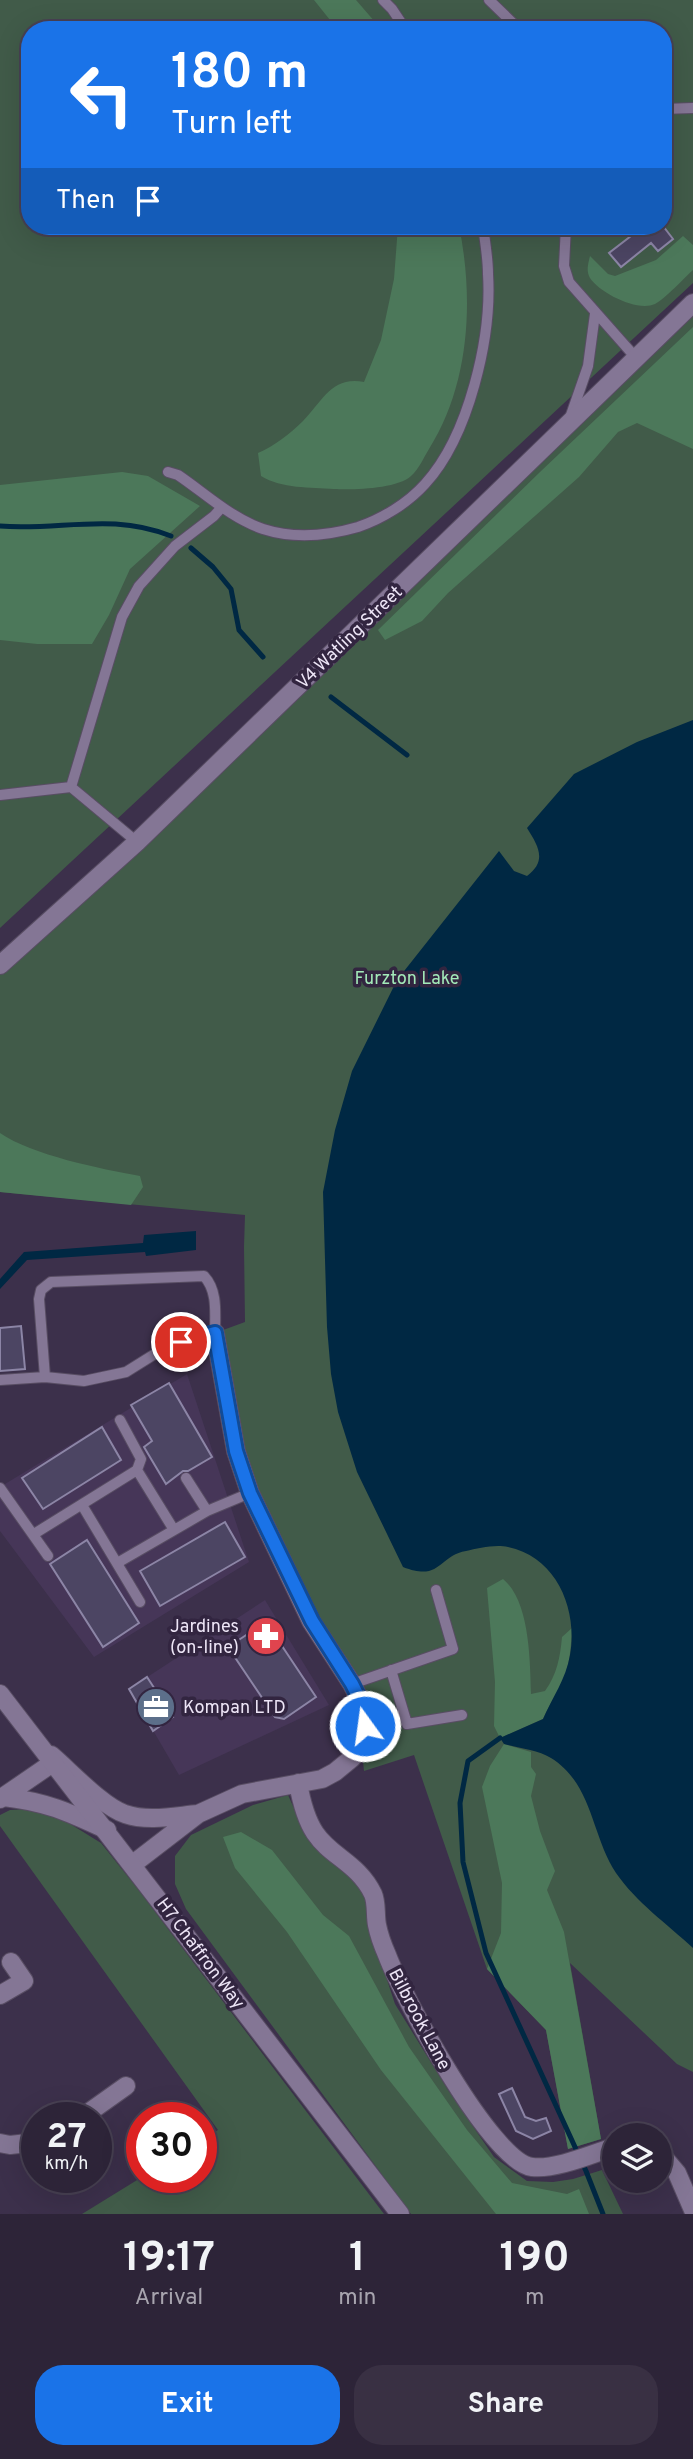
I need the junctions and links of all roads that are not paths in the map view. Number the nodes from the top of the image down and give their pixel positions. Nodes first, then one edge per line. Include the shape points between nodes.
1 (383, 0) edge
2 (489, 0) edge
3 (400, 21) edge
4 (511, 21) edge
5 (693, 108) edge
6 (672, 109) edge
7 (484, 235) edge
8 (566, 235) edge
9 (693, 303) edge
10 (594, 314) junction
11 (636, 359) junction
12 (568, 426) junction
13 (168, 471) dead end
14 (222, 507) junction
15 (71, 787) junction
16 (0, 795) edge
17 (137, 842) junction
18 (0, 965) edge
19 (215, 1333) junction
20 (44, 1377) junction
21 (0, 1380) edge
22 (120, 1420) dead end
23 (137, 1470) junction
24 (186, 1478) dead end
25 (0, 1488) edge
26 (250, 1493) junction
27 (82, 1505) junction
28 (207, 1511) junction
29 (174, 1530) junction
30 (34, 1534) junction
31 (48, 1556) dead end
32 (119, 1563) junction
33 (436, 1590) dead end
34 (140, 1602) dead end
35 (391, 1670) junction
36 (352, 1684) junction
37 (3, 1698) edge
38 (462, 1715) dead end
39 (41, 1746) junction
40 (54, 1762) junction
41 (298, 1783) junction
42 (2, 1798) edge
43 (198, 1814) junction
44 (107, 1830) junction
45 (133, 1864) junction
46 (11, 1962) dead end
47 (0, 1995) edge
48 (126, 2087) dead end
49 (104, 2102) edge
50 (0, 2143) edge
51 (21, 2144) edge
52 (602, 2151) edge
53 (672, 2168) edge
54 (693, 2210) edge
55 (400, 2214) edge

1 - 3 lane
2 - 4 lane
5 - 6 lane
7 - 14 lane via 489,276 483,350 457,433 426,484 380,517 333,534 299,536 265,530
8 - 10 lane via 564,266 569,282
9 - 11 street, V4 Watling Street
10 - 11 lane
10 - 12 lane via 588,366
11 - 12 street, V4 Watling Street
12 - 17 street, V4 Watling Street
13 - 14 lane
14 - 15 lane via 166,556 139,586 122,617
15 - 16 lane
15 - 17 lane
17 - 18 street, V4 Watling Street
19 - 20 lane via 174,1345 126,1372 84,1381
19 - 20 lane via 214,1297 204,1276 51,1282 41,1290 40,1299
19 - 26 street via 236,1451
20 - 21 lane
22 - 23 lane via 141,1459
23 - 27 lane
23 - 29 lane
24 - 28 lane
25 - 30 lane
26 - 28 lane
26 - 36 street via 312,1621
27 - 30 lane
27 - 32 lane
28 - 29 lane
29 - 32 lane
30 - 31 lane
32 - 34 lane
33 - 35 lane via 453,1649
35 - 36 lane
35 - 38 lane via 407,1724
36 - 41 street via 363,1706 365,1726 352,1758 322,1779
37 - 39 street, H7 Chaffron Way
39 - 40 street, H7 Chaffron Way
39 - 43 street via 100,1799 125,1814 157,1818
40 - 42 street
40 - 44 street, H7 Chaffron Way
41 - 43 street via 242,1794
41 - 52 street, Bilbrook Lane via 302,1807 316,1834 365,1878 375,1898 387,1957 415,2017 505,2150 532,2167
42 - 44 street via 58,1807
43 - 45 street
44 - 45 street, H7 Chaffron Way
45 - 55 street, H7 Chaffron Way
46 - 47 street via 24,1981
48 - 49 street
50 - 51 street
53 - 54 street

